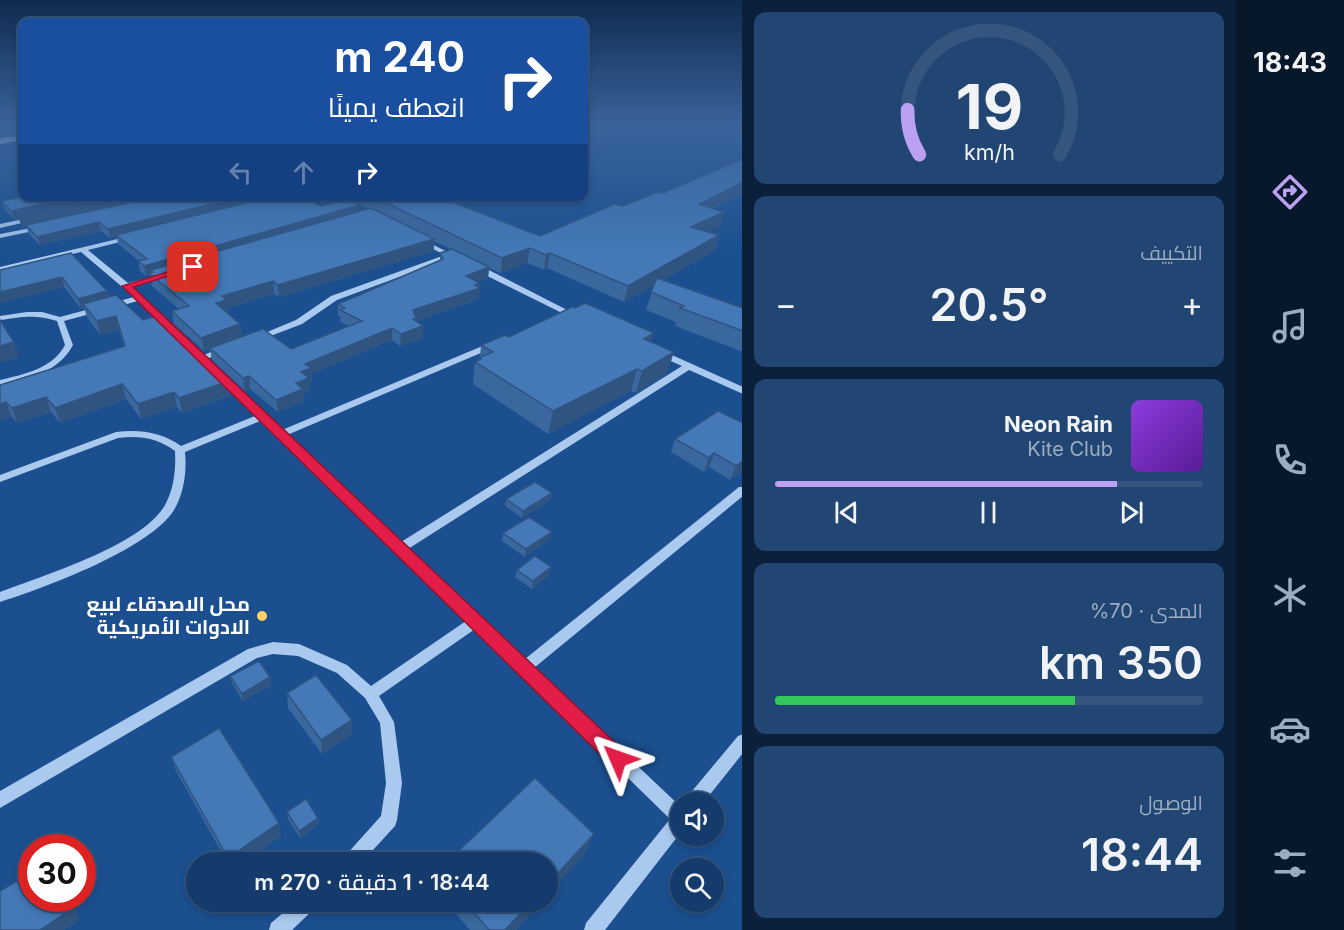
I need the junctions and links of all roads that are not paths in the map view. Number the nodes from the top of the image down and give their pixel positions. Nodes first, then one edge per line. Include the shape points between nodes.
1 (341, 201) edge
2 (360, 211) edge
3 (45, 217) edge
4 (54, 225) edge
5 (0, 226) edge
6 (139, 235) edge
7 (0, 236) edge
8 (410, 236) edge
9 (82, 249) junction
10 (451, 255) junction
11 (462, 261) edge
12 (473, 266) edge
13 (0, 269) edge
14 (171, 274) edge
15 (127, 286) junction
16 (140, 298) junction
17 (569, 313) junction
18 (558, 317) edge
19 (580, 317) edge
20 (0, 318) edge
21 (60, 320) junction
22 (173, 331) edge
23 (503, 341) edge
24 (244, 343) edge
25 (233, 347) edge
26 (656, 351) edge
27 (688, 366) junction
28 (0, 383) edge
29 (742, 391) edge
30 (262, 417) junction
31 (282, 434) junction
32 (180, 450) junction
33 (0, 479) edge
34 (742, 490) edge
35 (399, 549) junction
36 (0, 597) edge
37 (475, 622) junction
38 (523, 669) junction
39 (370, 694) junction
40 (742, 741) edge
41 (702, 792) edge
42 (0, 800) edge
43 (670, 808) edge
44 (670, 832) edge
45 (360, 852) edge
46 (298, 912) edge
47 (278, 930) edge
48 (592, 930) edge

1 - 2 street
3 - 5 street
4 - 7 street
6 - 9 street
8 - 10 street
9 - 13 street
9 - 15 street
10 - 11 street
10 - 24 street via 334,298 299,322
12 - 17 street
14 - 15 street
15 - 16 street
16 - 21 street
16 - 22 street
17 - 18 street
17 - 19 street
20 - 21 street via 42,314
21 - 28 street via 69,345 65,356 50,367
23 - 31 street
25 - 30 street via 198,355
26 - 27 street
27 - 29 street
27 - 35 street
30 - 31 street
30 - 32 street
31 - 35 street
32 - 33 street via 171,442 147,434 125,433
32 - 36 street via 182,462 169,508 153,526 128,545
34 - 38 street
35 - 37 street
37 - 38 street
37 - 39 street
38 - 43 street
39 - 42 street via 342,669 299,650 273,648 254,653
39 - 45 street via 387,722 394,783 388,820
40 - 41 street
44 - 48 street
46 - 47 street

